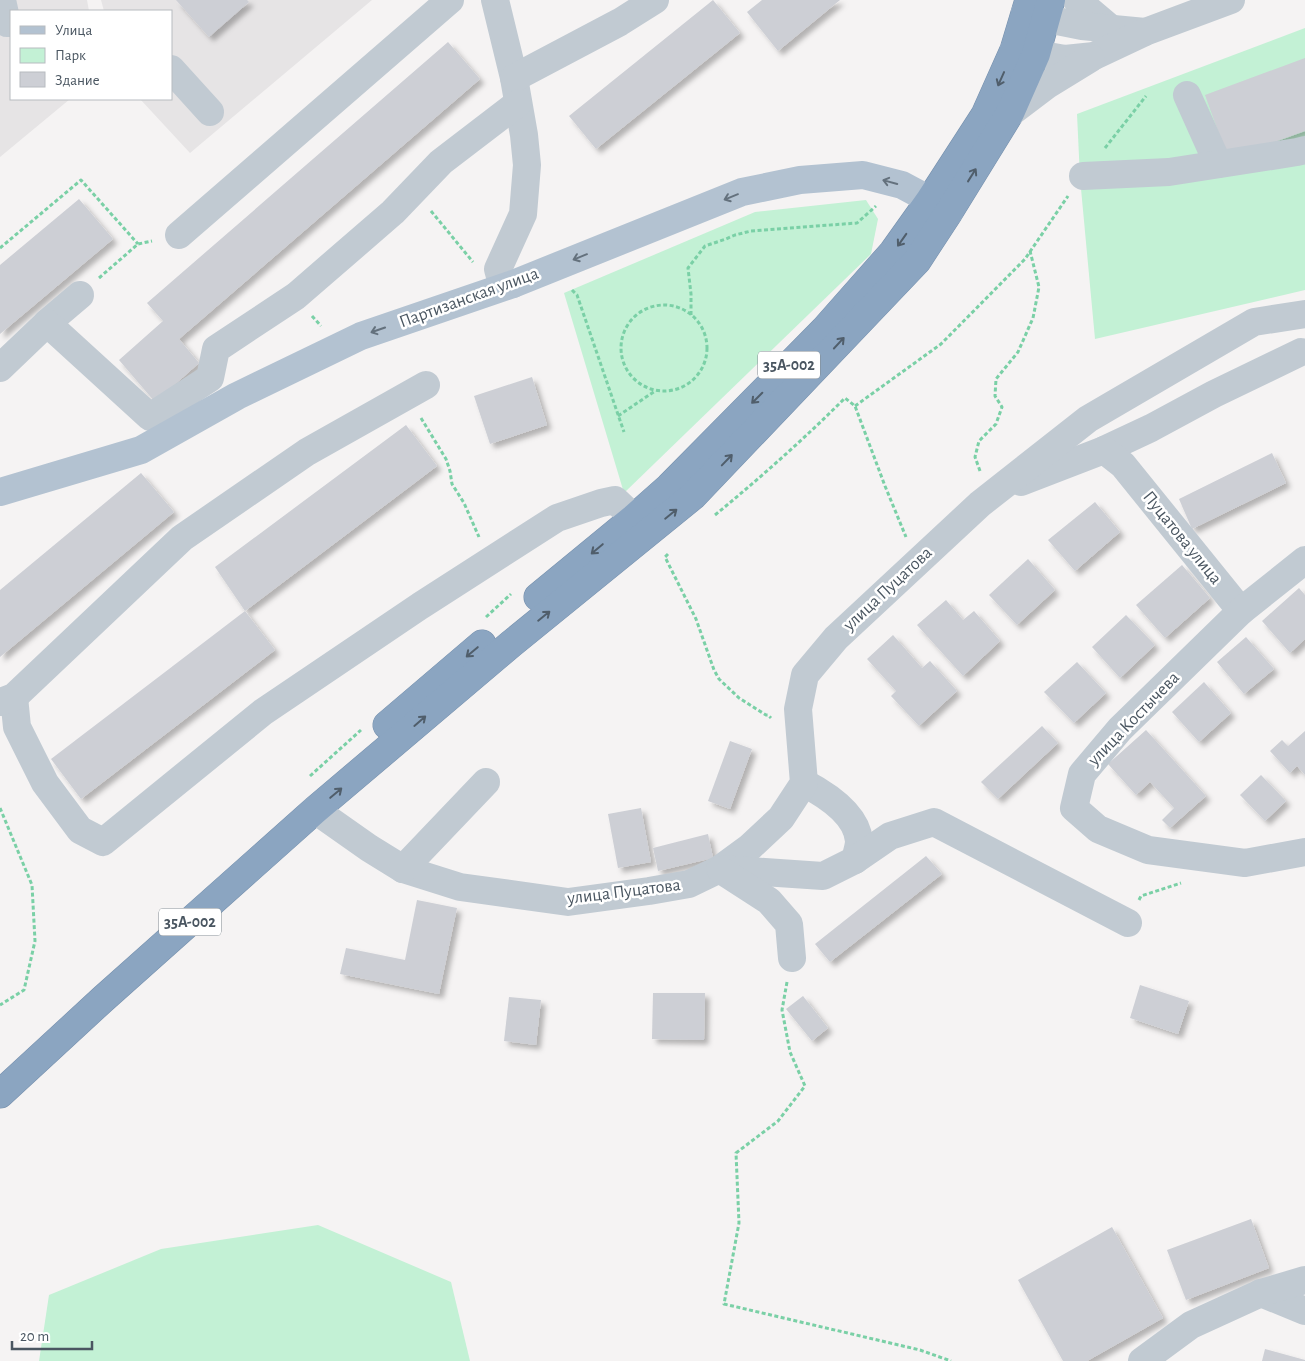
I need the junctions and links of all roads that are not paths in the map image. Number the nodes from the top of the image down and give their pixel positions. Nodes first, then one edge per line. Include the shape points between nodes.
1 (2, 0) edge
2 (450, 0) edge
3 (655, 0) edge
4 (1077, 0) edge
5 (1231, 0) edge
6 (501, 4) edge
7 (1038, 8) edge
8 (10, 23) edge
9 (1110, 28) junction
10 (1145, 32) junction
11 (1025, 52) junction
12 (1094, 56) junction
13 (172, 69) edge
14 (516, 90) junction
15 (1187, 95) dead end
16 (210, 112) dead end
17 (997, 114) junction
18 (1305, 150) edge
19 (1218, 164) junction
20 (1083, 176) dead end
21 (939, 206) junction
22 (179, 235) road end
23 (504, 287) junction
24 (80, 294) road end
25 (1305, 314) edge
26 (47, 323) junction
27 (1301, 352) dead end
28 (0, 368) edge
29 (417, 390) road end
30 (1114, 457) junction
31 (991, 482) junction
32 (0, 492) edge
33 (634, 518) junction
34 (1305, 560) edge
35 (1241, 611) junction
36 (7, 700) edge
37 (486, 782) dead end
38 (804, 783) junction
39 (315, 810) junction
40 (1305, 852) edge
41 (855, 860) junction
42 (403, 869) junction
43 (720, 869) junction
44 (1128, 923) road end
45 (792, 958) road end
46 (0, 1078) edge
47 (0, 1094) edge
48 (1305, 1280) edge
49 (1261, 1293) junction
50 (1305, 1311) edge
51 (1142, 1361) edge

1 - 8 street via 7,23
2 - 22 street
3 - 14 street
4 - 9 street
5 - 10 street
6 - 14 street
7 - 9 street via 1082,26
7 - 11 highway
9 - 10 street
10 - 12 street
11 - 12 street via 1065,59
11 - 17 highway
12 - 17 street
13 - 16 street
14 - 23 street via 527,165 523,214 498,270
14 - 26 street via 393,212 296,296 216,349 210,378 150,418
15 - 19 street
17 - 21 highway, 35А-002
18 - 19 street
19 - 20 street via 1169,172
21 -> 23 main road, Партизанская улица via 902,185 863,175 800,180 742,192
21 -> 33 highway, 35А-002 via 824,330
39 -> 21 highway, 35А-002 via 510,644 693,496 917,261
23 -> 32 main road, Партизанская улица via 361,336 237,396 141,450
24 - 26 street
25 - 31 street, улица Пуцатова via 1254,322 1088,419
26 - 28 street
27 - 30 street, улица Пуцатова via 1151,428
29 - 36 street via 307,452 182,538
30 - 31 street, улица Пуцатова
30 - 35 street, Пуцатова улица
31 - 38 street, улица Пуцатова via 980,504 836,638 805,675 798,709
33 - 36 street via 615,500 557,518 263,712 102,842 80,830 45,783 16,727
33 -> 46 highway, 35А-002 via 437,681 305,796
34 - 35 street, улица Костычева
35 - 40 street, улица Костычева via 1120,729 1082,774 1074,808 1098,829 1148,850 1245,863
37 - 42 street
38 - 41 street via 824,794 853,820 859,842
38 - 43 street, улица Пуцатова via 781,818
39 - 42 street, улица Пуцатова
39 - 47 highway, 35А-002
41 - 43 street via 823,876
41 - 44 street via 890,836 934,822
42 - 43 street, улица Пуцатова via 460,886 568,902 690,884
43 - 45 street via 769,901 789,924
48 - 49 street
49 - 50 street
49 - 51 street via 1191,1325

